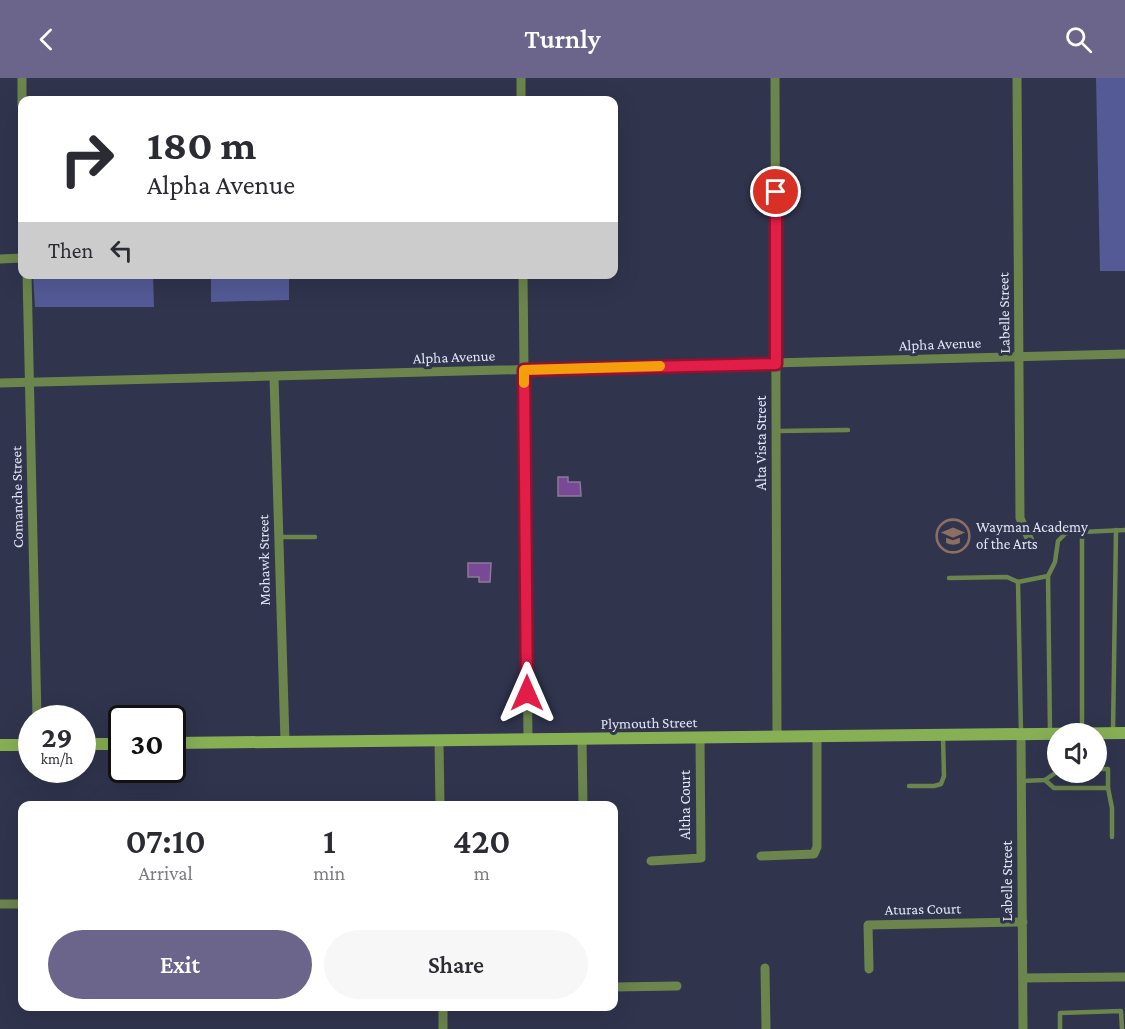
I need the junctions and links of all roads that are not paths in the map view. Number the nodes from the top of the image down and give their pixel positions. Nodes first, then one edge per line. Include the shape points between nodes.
1 (22, 78) edge
2 (521, 78) edge
3 (775, 78) edge
4 (1017, 78) edge
5 (22, 96) edge
6 (521, 96) edge
7 (18, 258) edge
8 (0, 259) edge
9 (27, 279) edge
10 (523, 279) edge
11 (1125, 354) edge
12 (1020, 357) junction
13 (776, 364) junction
14 (524, 370) junction
15 (274, 377) junction
16 (29, 382) junction
17 (0, 383) edge
18 (848, 430) dead end
19 (776, 431) junction
20 (1116, 530) junction
21 (1125, 530) edge
22 (1082, 532) junction
23 (279, 537) junction
24 (315, 537) dead end
25 (1032, 544) dead end
26 (1048, 576) junction
27 (949, 578) dead end
28 (1018, 582) junction
29 (37, 705) edge
30 (1056, 723) edge
31 (1082, 723) edge
32 (1047, 733) edge
33 (1119, 733) edge
34 (943, 734) junction
35 (1021, 734) junction
36 (777, 736) junction
37 (817, 736) junction
38 (700, 738) junction
39 (582, 739) junction
40 (528, 740) junction
41 (285, 741) junction
42 (439, 741) junction
43 (186, 742) edge
44 (0, 745) edge
45 (18, 745) edge
46 (1107, 769) edge
47 (1047, 778) edge
48 (1044, 780) junction
49 (1022, 781) junction
50 (909, 786) dead end
51 (1108, 788) junction
52 (440, 801) edge
53 (583, 801) edge
54 (1112, 837) dead end
55 (761, 855) dead end
56 (651, 861) dead end
57 (0, 904) edge
58 (18, 904) edge
59 (1023, 922) junction
60 (765, 968) dead end
61 (869, 969) dead end
62 (1125, 977) edge
63 (1023, 978) junction
64 (677, 986) dead end
65 (618, 987) edge
66 (443, 1011) edge
67 (443, 1029) edge
68 (766, 1029) edge
69 (1023, 1029) edge
70 (1060, 1029) edge
71 (1122, 1029) edge

1 - 5 street
2 - 6 street
3 - 13 street, Alta Vista Street
4 - 12 street, Labelle Street
7 - 8 street
9 - 16 street, Comanche Street
10 - 14 street
11 - 12 street, Alpha Avenue
12 - 13 street, Alpha Avenue
12 - 25 street, Labelle Street via 1020,518
13 - 14 street, Alpha Avenue
13 - 19 street, Alta Vista Street
14 - 15 street, Alpha Avenue
14 - 40 street
15 - 16 street, Alpha Avenue
15 - 23 street, Mohawk Street
16 - 17 street, Alpha Avenue
16 - 29 street, Comanche Street
18 - 19 lane
19 - 36 street, Alta Vista Street
20 - 21 lane
20 - 22 lane
20 - 33 lane
22 - 26 lane via 1066,533 1058,541
22 - 31 lane
23 - 24 lane
23 - 41 street, Mohawk Street
26 - 28 lane
26 - 30 lane
27 - 28 lane via 1007,577
28 - 35 lane
32 - 35 street, Plymouth Street
34 - 35 street, Plymouth Street
34 - 37 street, Plymouth Street
34 - 50 lane via 941,784
35 - 49 street, Labelle Street
36 - 37 street, Plymouth Street
36 - 38 street, Plymouth Street
37 - 55 street via 814,854
38 - 39 street, Plymouth Street
38 - 56 street, Altha Court via 701,858
39 - 40 street, Plymouth Street
39 - 53 street
40 - 42 street, Plymouth Street
41 - 42 street, Plymouth Street
41 - 43 street, Plymouth Street
42 - 52 street
44 - 45 street
46 - 51 lane
47 - 48 lane
48 - 49 lane
48 - 51 lane via 1054,788
49 - 59 street, Labelle Street
51 - 54 lane
57 - 58 street
59 - 61 street, Aturas Court via 868,925
59 - 63 street, Labelle Street
60 - 68 street
62 - 63 street
63 - 69 street, Labelle Street
64 - 65 street
66 - 67 street
70 - 71 lane via 1060,1013 1121,1011

